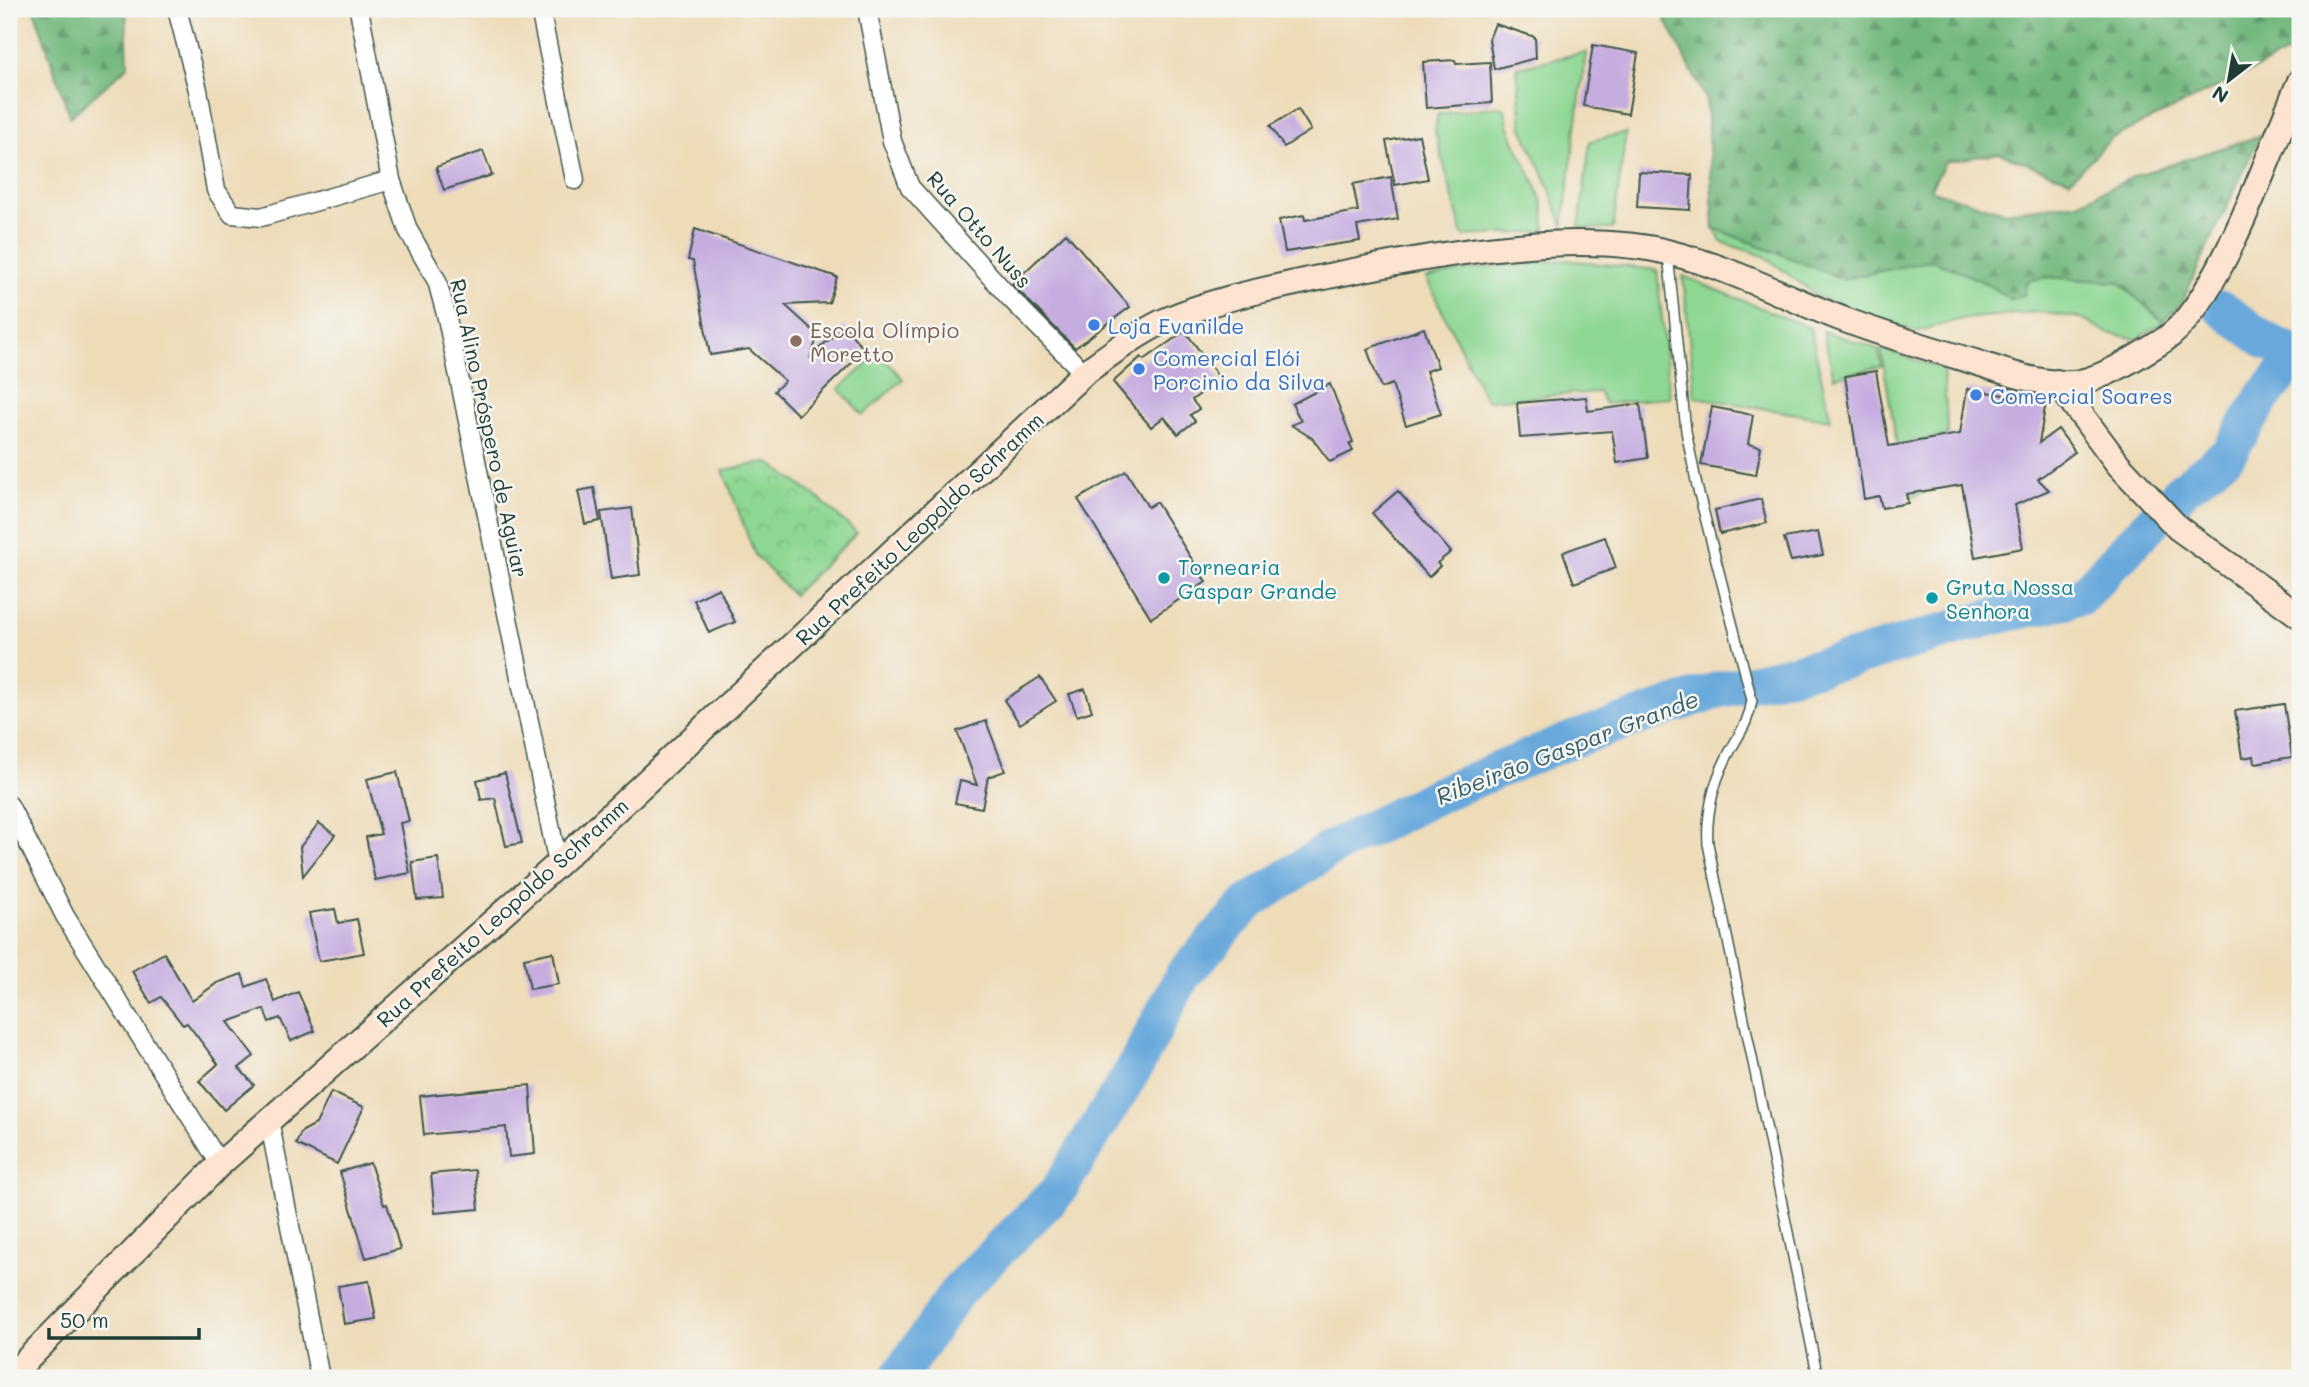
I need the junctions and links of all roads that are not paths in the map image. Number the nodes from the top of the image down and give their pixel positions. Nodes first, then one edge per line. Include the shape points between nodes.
1 (177, 9) edge
2 (359, 9) edge
3 (540, 9) edge
4 (867, 9) edge
5 (2300, 82) edge
6 (391, 180) junction
7 (575, 180) dead end
8 (1668, 252) junction
9 (1084, 373) junction
10 (2057, 382) junction
11 (2300, 616) edge
12 (9, 806) edge
13 (558, 864) junction
14 (269, 1120) junction
15 (220, 1164) junction
16 (9, 1378) edge
17 (320, 1378) edge
18 (1818, 1378) edge

1 - 6 street via 216,190 232,215 261,217
2 - 6 street, Rua Alino Próspero de Aguiar
3 - 7 street
4 - 9 street, Rua Otto Nuss via 892,141 910,187
5 - 10 street, Rua Prefeito Leopoldo Schramm via 2227,253 2180,326 2091,379
6 - 13 street, Rua Alino Próspero de Aguiar via 408,230 437,281 447,318
8 - 9 street, Rua Prefeito Leopoldo Schramm via 1583,243 1488,250 1343,273 1230,297 1165,321
8 - 10 street, Rua Prefeito Leopoldo Schramm via 1724,269 1846,321 2002,370
8 - 18 lane via 1686,431 1752,700 1750,717 1725,760 1713,795 1708,844
9 - 13 street, Rua Prefeito Leopoldo Schramm
10 - 11 street via 2162,512
12 - 15 street via 65,916
13 - 14 street, Rua Prefeito Leopoldo Schramm
14 - 15 street, Rua Prefeito Leopoldo Schramm
14 - 17 street
15 - 16 street, Rua Prefeito Leopoldo Schramm

